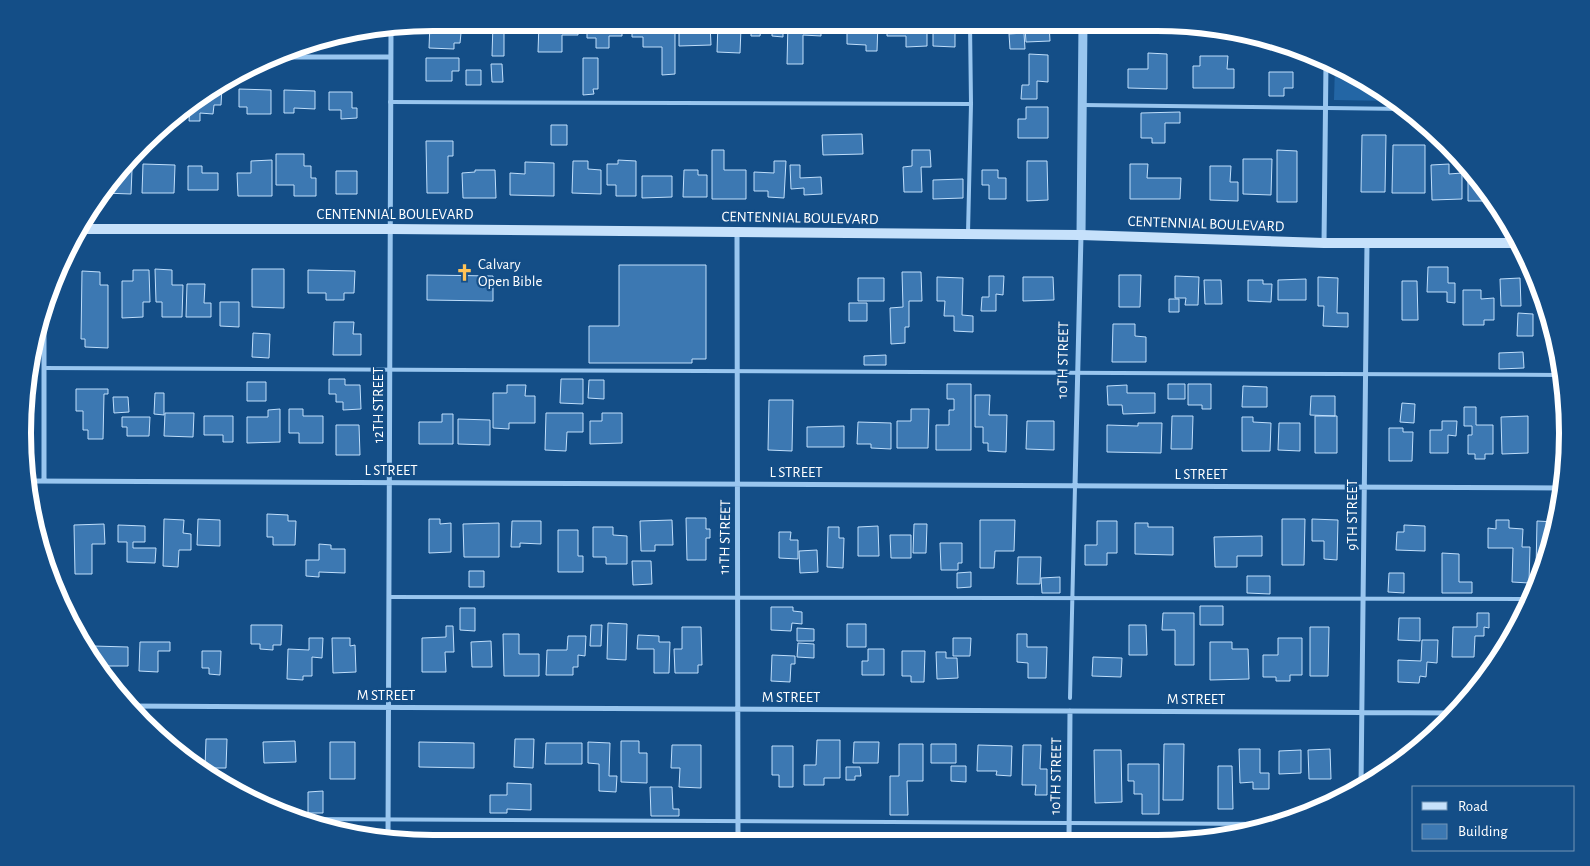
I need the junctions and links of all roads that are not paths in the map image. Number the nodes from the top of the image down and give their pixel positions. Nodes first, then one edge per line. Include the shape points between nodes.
1 (970, 31) edge
2 (1084, 31) edge
3 (390, 34) edge
4 (293, 57) edge
5 (390, 57) junction
6 (1326, 69) edge
7 (390, 102) junction
8 (971, 104) junction
9 (1083, 105) junction
10 (1327, 108) junction
11 (1394, 109) edge
12 (87, 229) edge
13 (391, 229) junction
14 (737, 232) junction
15 (968, 234) junction
16 (1081, 236) junction
17 (1324, 243) junction
18 (1367, 243) junction
19 (1511, 243) edge
20 (44, 333) edge
21 (44, 368) junction
22 (390, 370) junction
23 (737, 371) junction
24 (1077, 373) junction
25 (1366, 374) junction
26 (1554, 375) edge
27 (35, 481) edge
28 (44, 481) junction
29 (390, 483) junction
30 (738, 484) junction
31 (1074, 486) junction
32 (1364, 487) junction
33 (1555, 488) edge
34 (389, 596) junction
35 (736, 597) junction
36 (1073, 599) junction
37 (1364, 599) junction
38 (1522, 599) edge
39 (1070, 698) dead end
40 (139, 706) edge
41 (388, 708) junction
42 (737, 710) junction
43 (1070, 711) junction
44 (1363, 713) junction
45 (1445, 713) edge
46 (1361, 779) edge
47 (323, 819) edge
48 (388, 819) junction
49 (738, 821) junction
50 (1069, 823) junction
51 (1249, 824) edge
52 (388, 832) edge
53 (738, 835) edge
54 (1069, 835) edge

1 - 8 lane
2 - 9 street, 10TH STREET
3 - 5 street, 12TH STREET
4 - 5 street
5 - 7 street, 12TH STREET
6 - 10 street
7 - 8 lane
7 - 13 street, 12TH STREET
8 - 15 lane
9 - 10 lane
9 - 16 street, 10TH STREET
10 - 11 lane
10 - 17 street
12 - 13 main road, CENTENNIAL BOULEVARD
13 - 14 main road, CENTENNIAL BOULEVARD
13 - 22 street, 12TH STREET
14 - 15 main road, CENTENNIAL BOULEVARD
14 - 23 street, 11TH STREET
15 - 16 main road, CENTENNIAL BOULEVARD
16 - 17 main road, CENTENNIAL BOULEVARD
16 - 24 street, 10TH STREET
17 - 18 main road, CENTENNIAL BOULEVARD
18 - 19 main road, CENTENNIAL BOULEVARD
18 - 25 street, 9TH STREET
20 - 21 street
21 - 22 lane
21 - 28 street
22 - 23 lane
22 - 29 street, 12TH STREET
23 - 24 lane
23 - 30 street, 11TH STREET
24 - 25 lane
24 - 31 street, 10TH STREET
25 - 26 lane
25 - 32 street, 9TH STREET
27 - 28 street, L STREET
28 - 29 street, L STREET
29 - 30 street, L STREET
29 - 34 street, 12TH STREET
30 - 31 street, L STREET
30 - 35 street, 11TH STREET
31 - 32 street, L STREET
31 - 36 lane, 10TH STREET
32 - 33 street, L STREET
32 - 37 street, 9TH STREET
34 - 35 lane
34 - 41 street, 12TH STREET
35 - 36 lane
35 - 42 street, 11TH STREET
36 - 37 lane
36 - 39 lane, 10TH STREET
37 - 38 lane
37 - 44 street, 9TH STREET
40 - 41 street, M STREET
41 - 42 street, M STREET
41 - 48 street, 12TH STREET
42 - 43 street, M STREET
42 - 49 street, 11TH STREET
43 - 44 street, M STREET
43 - 50 street, 10TH STREET
44 - 45 street, M STREET
44 - 46 street, 9TH STREET
47 - 48 lane
48 - 49 lane
48 - 52 street, 12TH STREET
49 - 50 lane
49 - 53 street, 11TH STREET
50 - 51 lane
50 - 54 street, 10TH STREET

